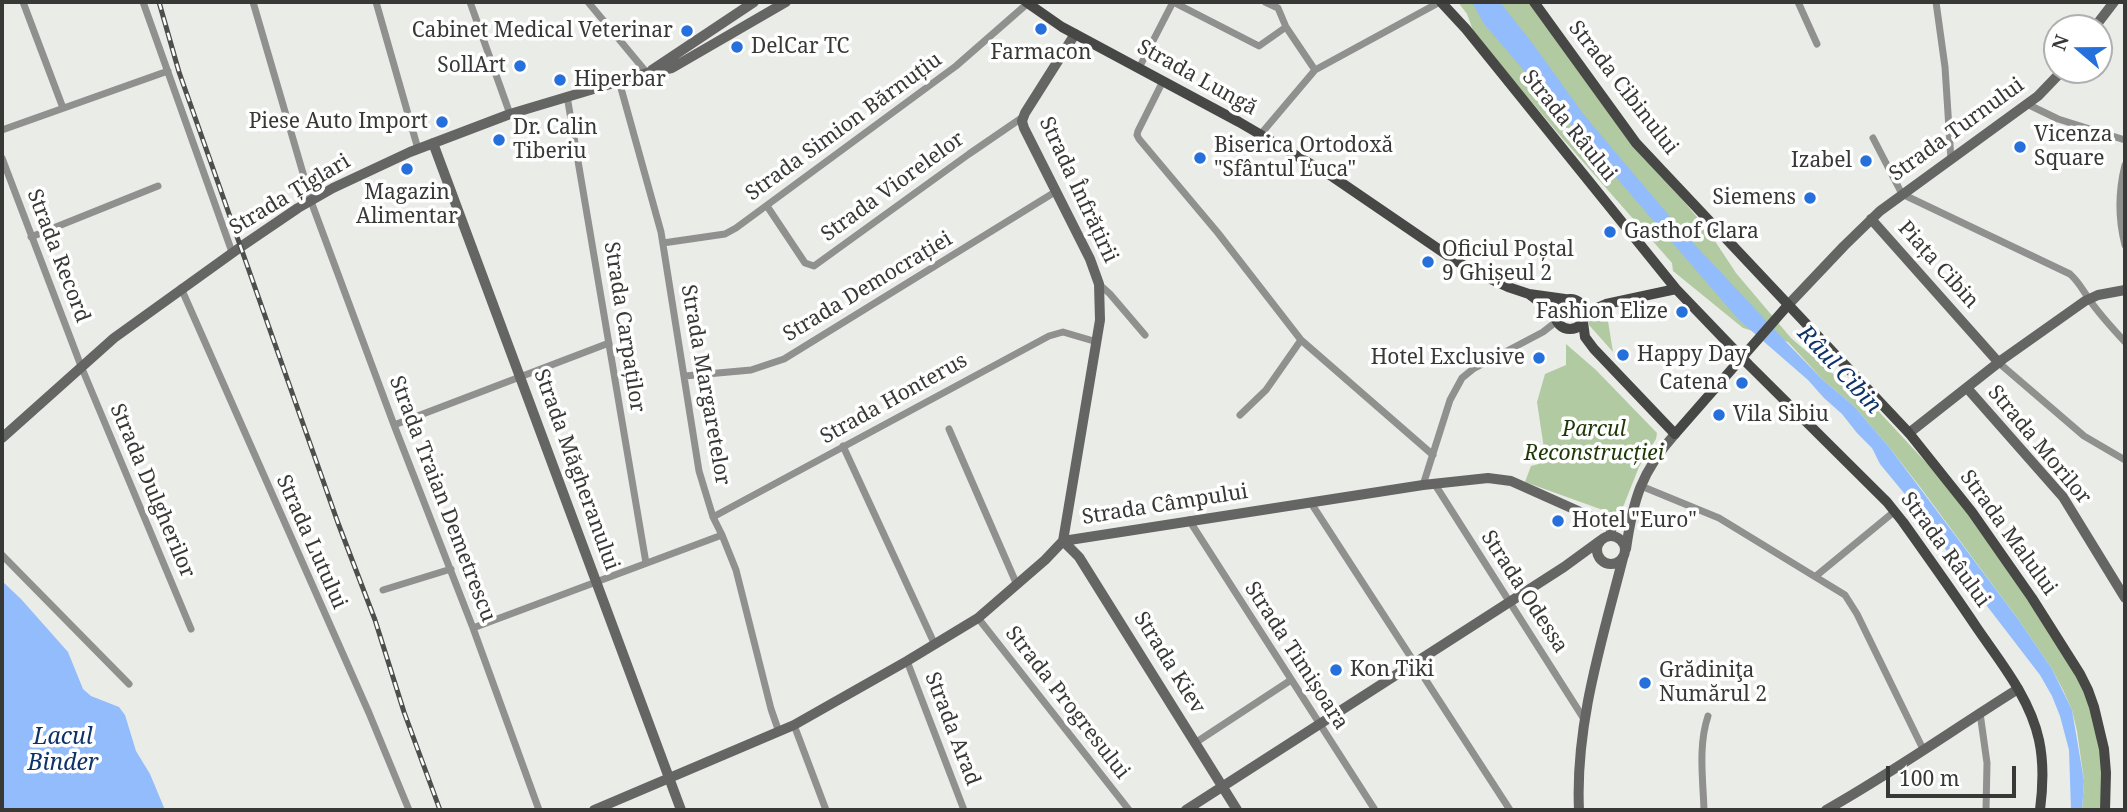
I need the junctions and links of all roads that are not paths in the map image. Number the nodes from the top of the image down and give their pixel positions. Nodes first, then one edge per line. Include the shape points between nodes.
1 (23, 2) edge
2 (143, 2) edge
3 (253, 2) edge
4 (376, 2) edge
5 (470, 2) edge
6 (588, 2) edge
7 (754, 2) edge
8 (786, 2) edge
9 (1173, 2) edge
10 (1265, 2) edge
11 (1441, 2) edge
12 (1534, 2) edge
13 (1798, 2) edge
14 (1936, 2) edge
15 (1027, 3) edge
16 (1277, 5) edge
17 (1286, 27) junction
18 (1075, 34) junction
19 (1817, 44) dead end
20 (1139, 68) junction
21 (1315, 70) junction
22 (167, 71) junction
23 (647, 73) junction
24 (619, 81) junction
25 (1163, 81) junction
26 (2050, 84) edge
27 (567, 96) junction
28 (2027, 104) junction
29 (63, 108) junction
30 (510, 114) junction
31 (1023, 117) junction
32 (2, 130) edge
33 (1260, 135) junction
34 (1873, 138) dead end
35 (2125, 140) edge
36 (433, 143) junction
37 (418, 149) junction
38 (2, 158) edge
39 (1951, 160) junction
40 (2125, 165) edge
41 (158, 187) dead end
42 (1055, 191) junction
43 (1902, 194) junction
44 (311, 201) junction
45 (767, 206) junction
46 (1871, 219) junction
47 (32, 237) junction
48 (663, 243) junction
49 (2125, 245) edge
50 (232, 252) junction
51 (1099, 284) junction
52 (181, 288) junction
53 (1676, 289) junction
54 (2125, 290) edge
55 (1529, 294) junction
56 (1569, 299) junction
57 (2088, 299) junction
58 (1606, 304) junction
59 (1785, 308) junction
60 (1556, 318) junction
61 (1584, 318) junction
62 (1801, 318) joint
63 (1145, 335) dead end
64 (1301, 340) junction
65 (1097, 342) junction
66 (2125, 342) edge
67 (609, 343) junction
68 (1741, 357) junction
69 (1999, 363) junction
70 (81, 366) junction
71 (685, 376) junction
72 (521, 377) junction
73 (1967, 388) junction
74 (1240, 415) dead end
75 (394, 425) junction
76 (949, 429) dead end
77 (1909, 433) junction
78 (1675, 434) junction
79 (3, 435) edge
80 (843, 446) junction
81 (1433, 455) junction
82 (2125, 460) edge
83 (1428, 484) junction
84 (1641, 486) junction
85 (1311, 503) junction
86 (1632, 511) junction
87 (1895, 511) junction
88 (713, 517) junction
89 (1189, 520) junction
90 (722, 535) junction
91 (1608, 537) junction
92 (1063, 541) junction
93 (1624, 554) junction
94 (2, 555) edge
95 (646, 563) junction
96 (1607, 563) junction
97 (1569, 564) junction
98 (451, 569) junction
99 (1816, 576) junction
100 (596, 582) junction
101 (2121, 582) edge
102 (1017, 585) junction
103 (383, 590) dead end
104 (1612, 596) junction
105 (2125, 598) edge
106 (1510, 603) junction
107 (978, 618) junction
108 (474, 628) junction
109 (191, 629) dead end
110 (935, 645) junction
111 (907, 661) junction
112 (1416, 663) junction
113 (1291, 680) junction
114 (129, 684) dead end
115 (2018, 689) junction
116 (1980, 713) junction
117 (1708, 716) dead end
118 (1585, 720) junction
119 (1319, 723) junction
120 (794, 725) junction
121 (779, 732) junction
122 (1195, 743) junction
123 (1923, 750) junction
124 (670, 779) junction
125 (1222, 786) junction
126 (409, 810) edge
127 (539, 810) edge
128 (594, 810) edge
129 (681, 810) edge
130 (826, 810) edge
131 (964, 810) edge
132 (1129, 810) edge
133 (1186, 810) edge
134 (1237, 810) edge
135 (1375, 810) edge
136 (1510, 810) edge
137 (1579, 810) edge
138 (1704, 810) edge
139 (1826, 810) edge
140 (1986, 810) edge
141 (2040, 810) edge
142 (2105, 810) edge

1 - 29 street
2 - 22 street
3 - 44 street, Strada Traian Demetrescu
4 - 37 street
5 - 30 street
6 - 23 street
7 - 23 street, Strada Țiglari
8 - 23 street, Strada Țiglari via 672,68
9 - 17 street via 1258,46
9 - 20 street
10 - 16 street
11 - 21 street
11 - 53 main road, Strada Râului
12 - 59 main road, Strada Cibinului via 1636,143
13 - 19 street
14 - 39 street
15 - 18 main road, Strada Lungă
15 - 45 street, Strada Simion Bărnuțiu via 956,66
16 - 17 street
17 - 21 street
18 - 20 main road, Strada Lungă
18 - 31 street, Strada Înfrățirii
20 - 25 main road, Strada Lungă
21 - 33 street
22 - 29 street
22 - 50 street
23 - 24 street, Strada Țiglari
24 - 27 street, Strada Țiglari
24 - 48 street, Strada Margaretelor
25 - 33 main road, Strada Lungă
25 - 64 street via 1138,131 1139,139
26 - 28 street, Strada Turnului
27 - 30 street, Strada Țiglari
27 - 67 street, Strada Carpaților
28 - 35 street
28 - 39 street, Strada Turnului
29 - 32 street
30 - 36 street, Strada Țiglari
31 - 42 street, Strada Înfrățirii
31 - 45 street, Strada Viorelelor via 814,266 805,263
33 - 55 main road, Strada Lungă via 1333,177 1453,259
34 - 43 street
36 - 37 street, Strada Țiglari
36 - 72 street, Strada Măgheranului
37 - 44 street, Strada Țiglari
38 - 47 street, Strada Record
39 - 43 street, Strada Turnului
40 - 49 street via 2119,219
41 - 47 street
42 - 51 street, Strada Înfrățirii
42 - 71 street, Strada Democrației via 784,359 751,370
43 - 46 street, Strada Turnului
43 - 57 street via 2064,270
44 - 50 street, Strada Țiglari
44 - 75 street, Strada Traian Demetrescu
45 - 48 street, Strada Simion Bărnuțiu via 729,232
46 - 59 street, Piața Cibin
46 - 69 street, Piața Cibin
47 - 70 street, Strada Record
48 - 71 street, Strada Margaretelor
50 - 52 street, Strada Țiglari
51 - 63 street
51 - 65 street, Strada Înfrățirii
52 - 70 street, Strada Țiglari
52 - 126 street, Strada Lutului
53 - 58 main road, Strada Lungă
53 - 68 main road, Strada Râului
54 - 57 street
55 - 56 main road, Strada Lungă
55 - 60 main road, Strada Lungă
56 - 58 main road, Strada Lungă
56 - 60 main road via 1556,307
56 - 61 main road via 1582,304
57 - 66 street
57 - 69 street
58 - 61 main road, Strada Lungă
59 - 62 main road, Strada Cibinului
59 - 68 main road, Piața Cibin
60 - 61 main road via 1570,329
60 - 81 street via 1543,332 1462,378
61 - 78 main road via 1586,337 1594,349
62 - 77 main road, Strada Malului
64 - 74 street via 1266,390
64 - 81 street
65 - 80 street, Strada Honterus via 1063,332 1053,334
65 - 92 street, Strada Înfrățirii
67 - 72 street
67 - 95 street, Strada Carpaților
68 - 78 main road, Piața Cibin
68 - 87 main road, Strada Râului
69 - 73 street
69 - 82 street via 2084,436
70 - 79 street, Strada Țiglari
70 - 109 street, Strada Dulgherilor
71 - 88 street, Strada Margaretelor via 699,471
72 - 75 street
72 - 100 street, Strada Măgheranului
73 - 77 street
73 - 101 street, Strada Morilor via 2063,497
75 - 98 street, Strada Traian Demetrescu
76 - 102 street
77 - 142 main road, Strada Malului via 1972,512 2080,674 2104,749
78 - 84 street
80 - 88 street, Strada Honterus
80 - 110 street
81 - 83 street
83 - 85 street, Strada Câmpului
83 - 91 street, Strada Câmpului via 1504,479 1608,524
83 - 106 street, Strada Odessa
84 - 86 street
84 - 99 street via 1719,518
85 - 89 street, Strada Câmpului
85 - 112 street
86 - 91 street
86 - 93 street
87 - 99 street
87 - 115 main road, Strada Râului
88 - 90 street, Strada Margaretelor
89 - 92 street, Strada Câmpului
89 - 113 street, Strada Timișoara
90 - 95 street
90 - 121 street, Strada Margaretelor via 736,570
91 - 93 street via 1622,541
91 - 96 street via 1597,550
91 - 97 street
92 - 102 street, Strada Câmpului
92 - 122 street, Strada Kiev via 1079,557
93 - 96 street via 1617,563
93 - 104 street
94 - 114 street
95 - 100 street
96 - 97 street via 1586,558
96 - 104 street
97 - 106 street
98 - 103 street
98 - 108 street, Strada Traian Demetrescu
99 - 123 street via 1852,605
100 - 108 street
100 - 124 street, Strada Măgheranului
101 - 105 street, Strada Morilor
102 - 107 street, Strada Câmpului
104 - 118 street
106 - 112 street
106 - 118 street, Strada Odessa
107 - 110 street, Strada Câmpului
107 - 132 street, Strada Progresului
108 - 127 street, Strada Traian Demetrescu
110 - 111 street, Strada Câmpului
111 - 120 street, Strada Câmpului
111 - 131 street, Strada Arad
112 - 119 street
112 - 136 street
113 - 119 street, Strada Timișoara
113 - 122 street
115 - 116 street
115 - 141 main road, Strada Râului via 2039,741 2043,775
116 - 123 street
116 - 140 street via 1987,763
117 - 138 street via 1703,734
118 - 137 street
119 - 125 street
119 - 135 street, Strada Timișoara
120 - 121 street, Strada Câmpului
120 - 130 street
121 - 124 street, Strada Câmpului
122 - 125 street, Strada Kiev
123 - 139 street
124 - 128 street, Strada Câmpului
124 - 129 street, Strada Măgheranului
125 - 133 street
125 - 134 street, Strada Kiev

